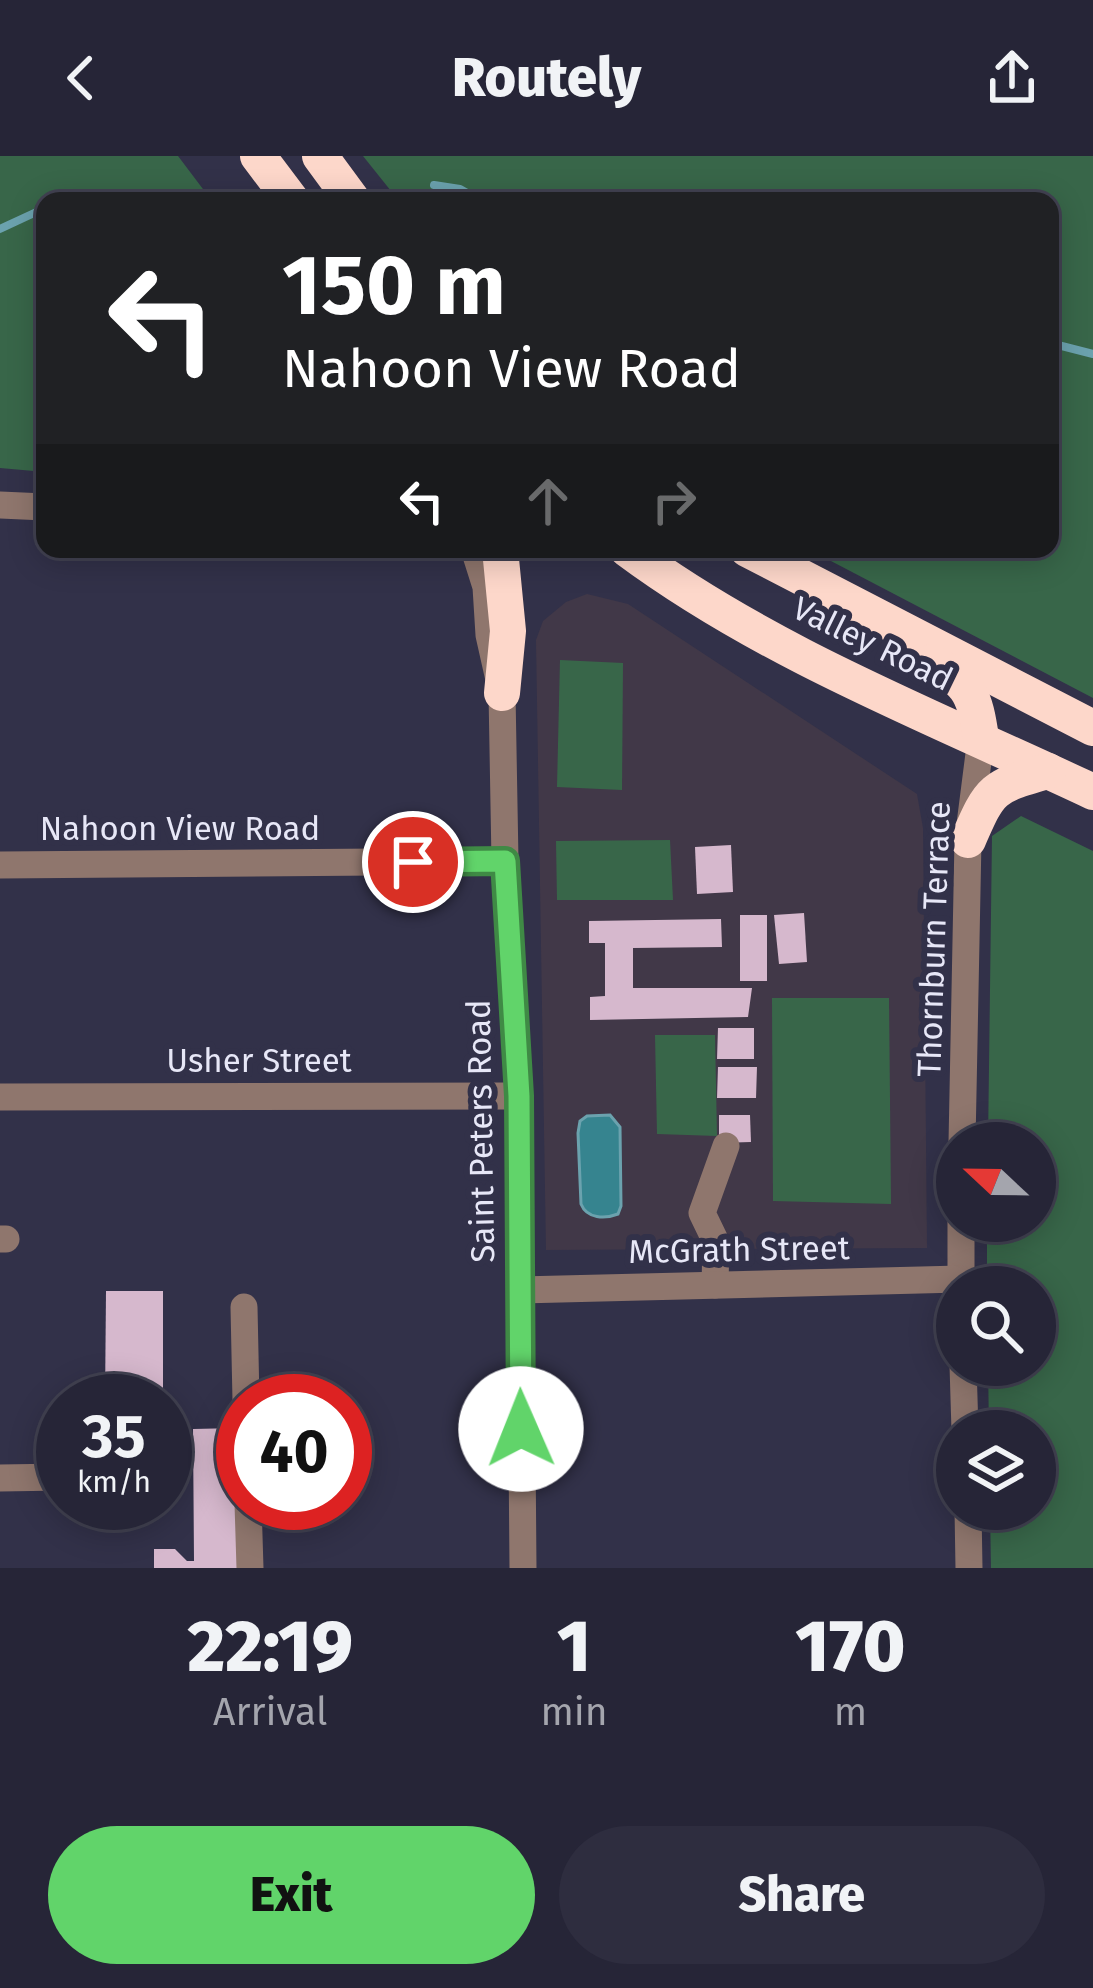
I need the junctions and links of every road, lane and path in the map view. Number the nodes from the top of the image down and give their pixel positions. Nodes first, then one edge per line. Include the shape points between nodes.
1 (258, 156) edge
2 (320, 156) edge
3 (285, 192) edge
4 (346, 192) edge
5 (0, 506) edge
6 (36, 507) edge
7 (477, 558) edge
8 (501, 558) edge
9 (640, 558) edge
10 (764, 558) edge
11 (782, 568) junction
12 (502, 693) junction
13 (1093, 728) edge
14 (981, 738) junction
15 (1048, 771) junction
16 (1093, 792) edge
17 (968, 840) junction
18 (505, 861) junction
19 (0, 865) edge
20 (519, 1096) junction
21 (0, 1097) edge
22 (962, 1122) edge
23 (726, 1146) dead end
24 (936, 1283) edge
25 (715, 1285) junction
26 (520, 1290) junction
27 (244, 1307) dead end
28 (245, 1374) edge
29 (0, 1478) edge
30 (36, 1478) edge
31 (249, 1530) edge
32 (968, 1530) edge
33 (250, 1568) edge
34 (523, 1568) edge
35 (969, 1568) edge

1 - 3 highway
2 - 4 highway
5 - 6 street
7 - 12 street, Saint Peters Road
8 - 12 highway via 508,631
9 - 14 highway, Valley Road via 838,674
10 - 11 highway, Valley Road
11 - 13 highway, Valley Road
11 - 14 highway via 848,616 959,677
12 - 18 street, Saint Peters Road
14 - 15 highway, Valley Road
14 - 17 street, Thornburn Terrace
15 - 16 highway, Valley Road
15 - 17 highway via 999,786
17 - 22 street, Thornburn Terrace
18 - 19 street, Nahoon View Road
18 - 20 street, Saint Peters Road
20 - 21 street, Usher Street
20 - 26 street, Saint Peters Road
23 - 25 street via 702,1213 716,1242
24 - 25 street, McGrath Street
25 - 26 street, McGrath Street
26 - 34 street, Saint Peters Road
27 - 28 street
29 - 30 street
31 - 33 street
32 - 35 street

